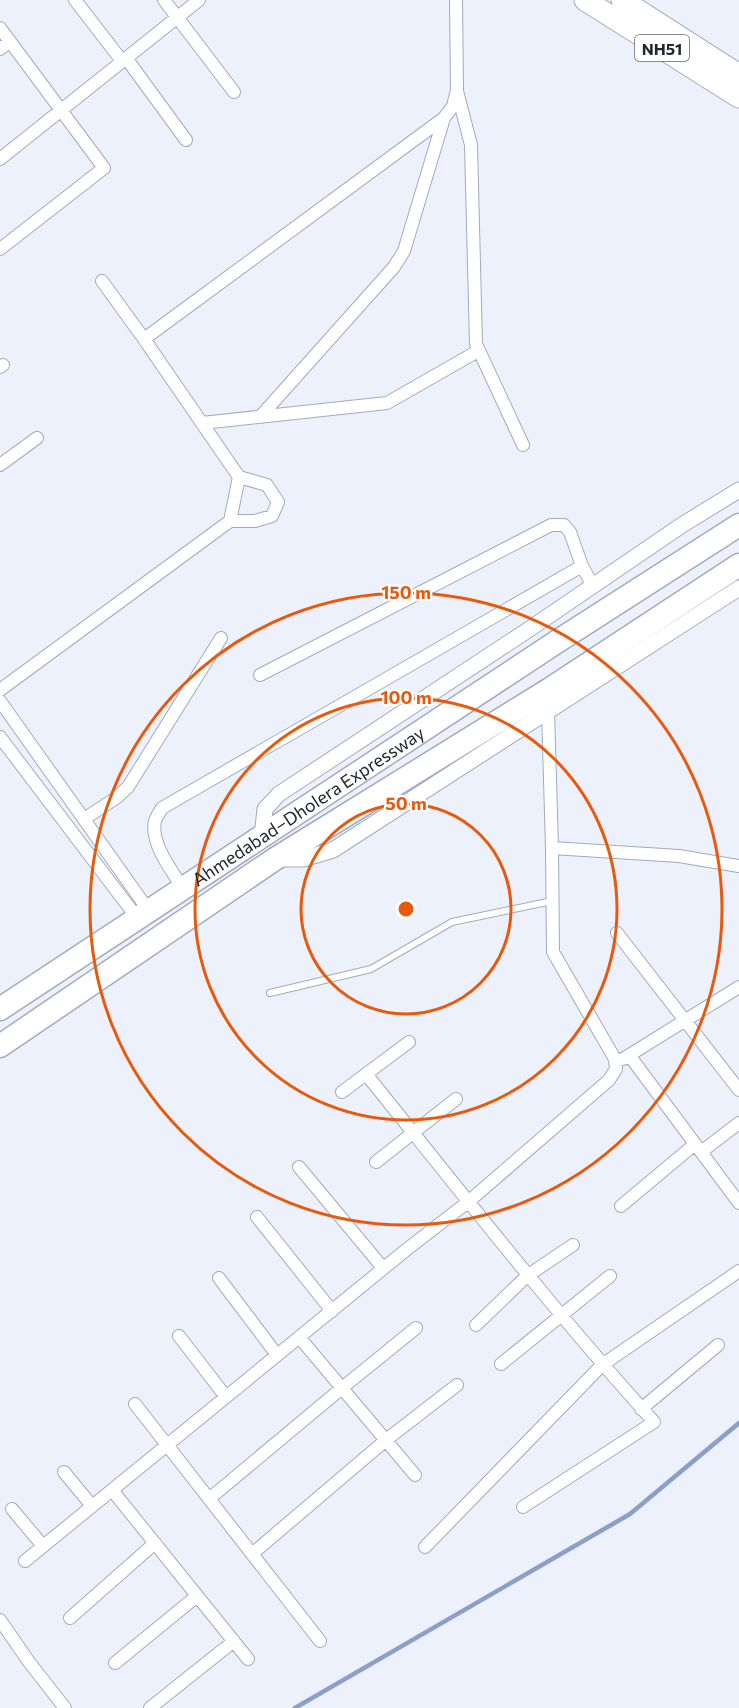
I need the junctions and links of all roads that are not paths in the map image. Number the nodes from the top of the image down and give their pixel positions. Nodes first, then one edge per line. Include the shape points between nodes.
1 (75, 0) edge
2 (164, 0) edge
3 (199, 0) edge
4 (456, 0) edge
5 (585, 0) edge
6 (622, 0) edge
7 (177, 17) junction
8 (0, 28) edge
9 (5, 45) edge
10 (124, 60) junction
11 (739, 75) edge
12 (457, 90) junction
13 (234, 92) dead end
14 (739, 97) edge
15 (61, 111) junction
16 (444, 118) junction
17 (186, 140) dead end
18 (0, 159) edge
19 (0, 249) edge
20 (102, 281) dead end
21 (144, 339) junction
22 (478, 351) junction
23 (260, 417) junction
24 (202, 423) junction
25 (37, 438) dead end
26 (522, 445) dead end
27 (0, 465) edge
28 (239, 477) junction
29 (739, 490) edge
30 (230, 521) junction
31 (739, 525) edge
32 (739, 565) edge
33 (582, 566) junction
34 (593, 586) junction
35 (739, 588) edge
36 (221, 638) dead end
37 (260, 675) dead end
38 (0, 690) edge
39 (2, 708) edge
40 (548, 711) junction
41 (0, 737) edge
42 (84, 819) junction
43 (262, 837) junction
44 (552, 848) junction
45 (275, 859) junction
46 (739, 866) edge
47 (183, 889) junction
48 (553, 901) junction
49 (143, 915) junction
50 (616, 933) dead end
51 (739, 987) edge
52 (270, 993) dead end
53 (0, 1009) edge
54 (685, 1020) junction
55 (409, 1042) dead end
56 (0, 1046) edge
57 (629, 1055) junction
58 (615, 1064) junction
59 (366, 1074) junction
60 (739, 1090) edge
61 (342, 1092) dead end
62 (456, 1099) dead end
63 (739, 1123) edge
64 (414, 1133) junction
65 (698, 1148) junction
66 (376, 1162) dead end
67 (299, 1167) dead end
68 (468, 1202) junction
69 (739, 1203) edge
70 (621, 1206) dead end
71 (257, 1217) dead end
72 (573, 1245) dead end
73 (383, 1268) junction
74 (739, 1271) edge
75 (527, 1276) junction
76 (610, 1276) dead end
77 (219, 1278) dead end
78 (332, 1311) junction
79 (560, 1315) junction
80 (476, 1325) dead end
81 (416, 1328) dead end
82 (179, 1336) dead end
83 (299, 1337) junction
84 (718, 1346) dead end
85 (278, 1355) junction
86 (501, 1364) dead end
87 (602, 1365) junction
88 (457, 1385) dead end
89 (342, 1388) junction
90 (226, 1397) junction
91 (135, 1404) dead end
92 (641, 1408) junction
93 (386, 1440) junction
94 (166, 1446) junction
95 (64, 1472) dead end
96 (416, 1475) dead end
97 (112, 1490) junction
98 (209, 1500) junction
99 (92, 1506) junction
100 (523, 1507) dead end
101 (12, 1509) dead end
102 (155, 1543) junction
103 (43, 1546) junction
104 (425, 1547) dead end
105 (252, 1554) junction
106 (25, 1561) dead end
107 (197, 1596) junction
108 (70, 1618) dead end
109 (0, 1620) edge
110 (234, 1641) junction
111 (320, 1641) dead end
112 (248, 1659) dead end
113 (115, 1663) dead end
114 (65, 1708) edge
115 (150, 1708) edge

1 - 10 street
2 - 7 street
3 - 7 street
4 - 12 street
5 - 14 highway, NH51
6 - 11 highway, NH51
7 - 10 street
7 - 13 street
8 - 9 street
9 - 15 street
10 - 15 street
10 - 17 street
12 - 16 street
12 - 22 street via 471,145
15 - 18 street
15 - 19 street via 104,168
16 - 21 street
16 - 23 street via 404,251
20 - 21 street
21 - 24 street
22 - 23 street via 387,404
22 - 26 street
23 - 24 street
24 - 28 street
25 - 27 street
28 - 30 street
28 - 30 street via 267,485 278,502 272,516
29 - 34 street
30 - 38 street
31 - 43 highway, Ahmedabad–Dholera Expressway
32 - 45 highway, Ahmedabad–Dholera Expressway
33 - 34 street
33 - 37 street via 570,532 564,525 551,525
33 - 47 street via 162,808 155,819 155,833
34 - 43 street via 279,794 265,809
35 - 40 street
36 - 42 street via 128,787
39 - 42 street
40 - 44 street
40 - 45 street via 333,850 303,859
41 - 49 street
42 - 49 street
43 - 47 highway, Ahmedabad–Dholera Expressway
44 - 46 street via 679,856
44 - 48 street
45 - 56 highway, Ahmedabad–Dholera Expressway
47 - 49 highway, Ahmedabad–Dholera Expressway
48 - 52 lane via 452,922 371,969
48 - 58 street via 553,952
49 - 53 highway, Ahmedabad–Dholera Expressway
50 - 54 street
51 - 54 street
54 - 57 street
54 - 60 street
55 - 59 street
57 - 58 street
57 - 65 street
58 - 68 street via 609,1080
59 - 61 street
59 - 64 street
62 - 64 street
63 - 65 street
64 - 66 street
64 - 68 street
65 - 69 street
65 - 70 street
67 - 73 street
68 - 73 street
68 - 75 street
71 - 78 street
72 - 75 street
73 - 78 street
74 - 87 street
75 - 79 street
75 - 80 street
76 - 79 street
77 - 85 street
78 - 83 street
79 - 86 street
79 - 87 street
81 - 89 street
82 - 90 street
83 - 85 street
83 - 89 street
84 - 92 street
85 - 90 street
87 - 92 street
87 - 104 street
88 - 93 street
89 - 93 street
89 - 98 street
90 - 94 street
91 - 94 street
92 - 100 street via 654,1422
93 - 96 street
93 - 105 street
94 - 97 street
94 - 98 street
95 - 99 street
97 - 99 street
97 - 102 street
98 - 105 street
99 - 103 street
101 - 103 street
102 - 107 street
102 - 108 street
103 - 106 street
105 - 111 street
107 - 110 street
107 - 113 street
109 - 114 street
110 - 112 street
110 - 115 street

